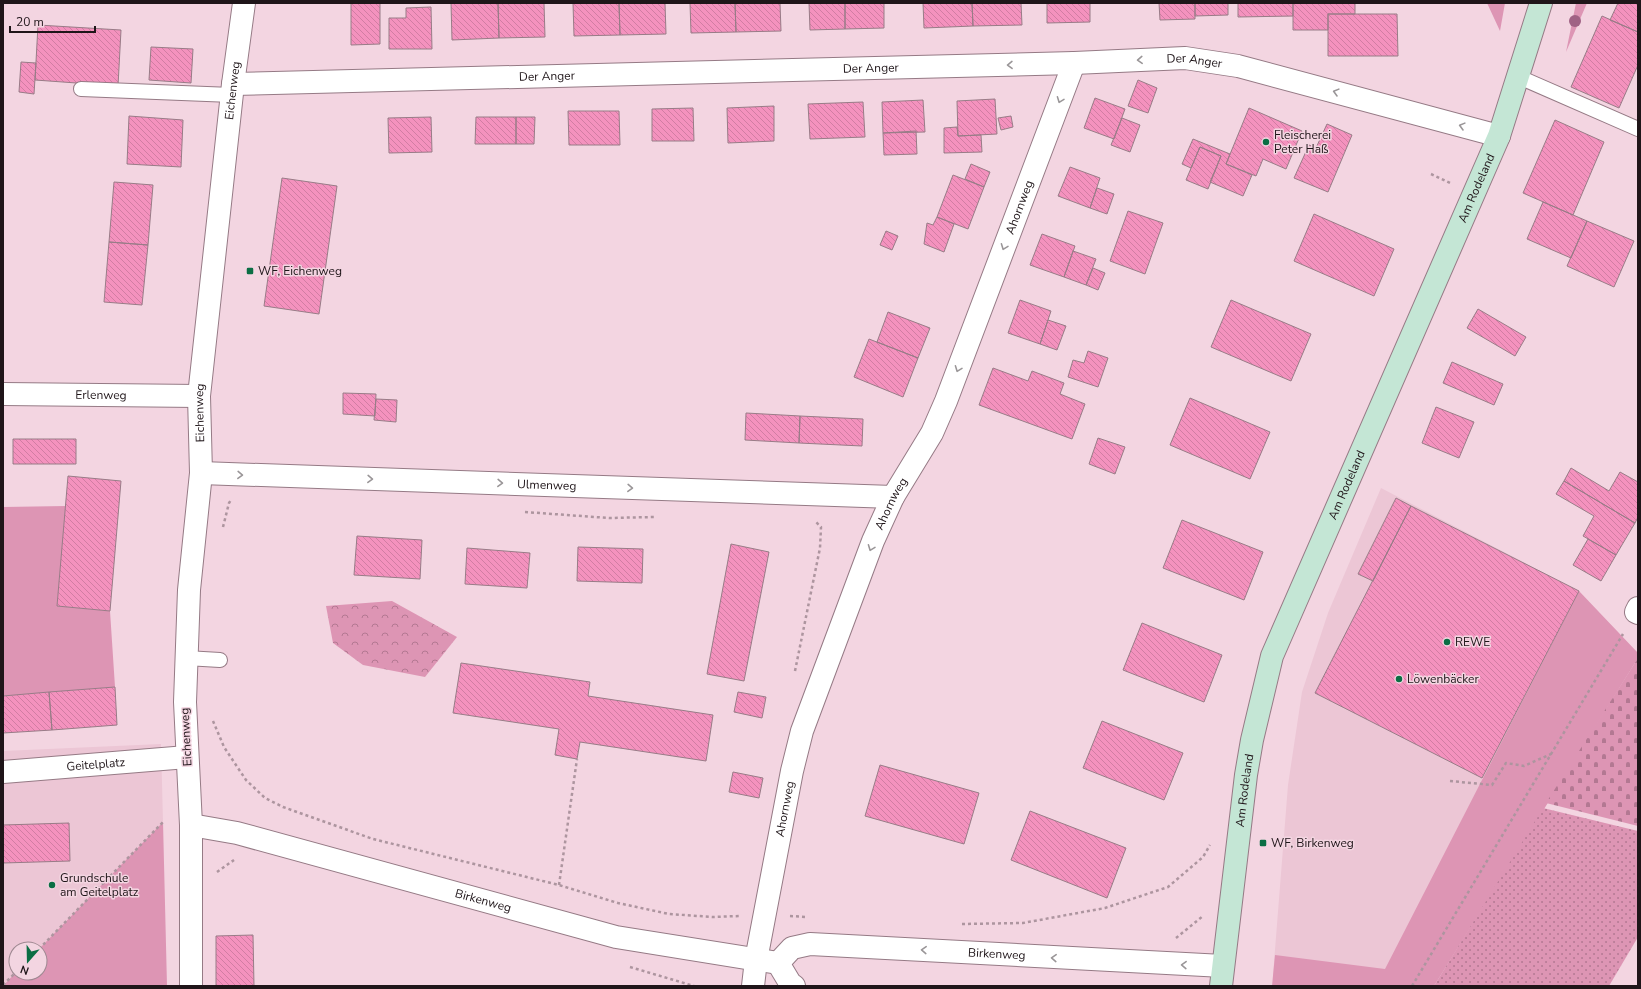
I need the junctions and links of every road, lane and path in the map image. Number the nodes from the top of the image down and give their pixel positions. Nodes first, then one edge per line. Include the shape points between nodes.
1 (244, 3) edge
2 (1541, 3) edge
3 (1074, 63) junction
4 (1519, 76) junction
5 (81, 89) dead end
6 (233, 89) junction
7 (1638, 129) edge
8 (1499, 136) junction
9 (3, 394) edge
10 (199, 396) junction
11 (201, 473) junction
12 (893, 497) junction
13 (233, 498) dead end
14 (524, 512) dead end
15 (663, 516) dead end
16 (812, 519) dead end
17 (222, 531) dead end
18 (1637, 611) edge
19 (186, 658) junction
20 (220, 660) dead end
21 (794, 679) dead end
22 (211, 718) dead end
23 (1551, 754) junction
24 (187, 757) junction
25 (577, 759) dead end
26 (3, 772) edge
27 (1450, 782) dead end
28 (190, 801) junction
29 (191, 825) junction
30 (1211, 844) dead end
31 (559, 885) junction
32 (1209, 910) dead end
33 (765, 915) junction
34 (812, 917) dead end
35 (960, 924) dead end
36 (46, 941) edge
37 (756, 960) junction
38 (778, 963) junction
39 (1169, 964) junction
40 (1222, 976) edge
41 (191, 986) edge
42 (753, 986) edge
43 (794, 986) edge
44 (1412, 986) edge

1 - 6 street, Eichenweg
2 - 4 street, Am Rodeland
3 -> 6 street, Der Anger
8 -> 3 street, Der Anger via 1238,66 1185,58
3 -> 12 street, Ahornweg via 946,401 932,433
4 - 7 lane
4 - 8 street, Am Rodeland
5 - 6 lane
6 - 10 street, Eichenweg
8 - 40 street, Am Rodeland via 1272,656 1246,775
9 - 10 street, Erlenweg
10 - 11 street, Eichenweg
11 -> 12 street, Ulmenweg
11 - 19 street, Eichenweg via 189,590
12 -> 33 street, Ahornweg via 873,541 802,731
13 - 17 path via 229,503
14 - 15 path via 609,518
16 - 21 path via 821,527 820,548
18 - 23 path
19 - 20 lane
19 - 24 street, Eichenweg
22 - 31 path via 224,747 246,780 265,798 283,807 373,839
23 - 27 path via 1524,766 1506,763 1492,785
23 - 44 path
24 - 26 street, Geitelplatz
24 - 28 street, Eichenweg
25 - 31 path
28 - 29 street, Eichenweg
28 - 36 path via 182,802
29 - 37 street, Birkenweg via 245,835 616,937
29 - 41 street
30 - 35 path via 1203,857 1168,887 1104,908 1023,923
31 - 33 path via 618,903 669,914 713,917
32 - 39 path via 1172,941
33 - 34 path
33 - 37 street, Ahornweg
37 - 38 street, Birkenweg
37 - 42 street, Ahornweg
39 -> 38 street, Birkenweg via 810,944 792,948
38 - 43 street
40 -> 39 street, Birkenweg

